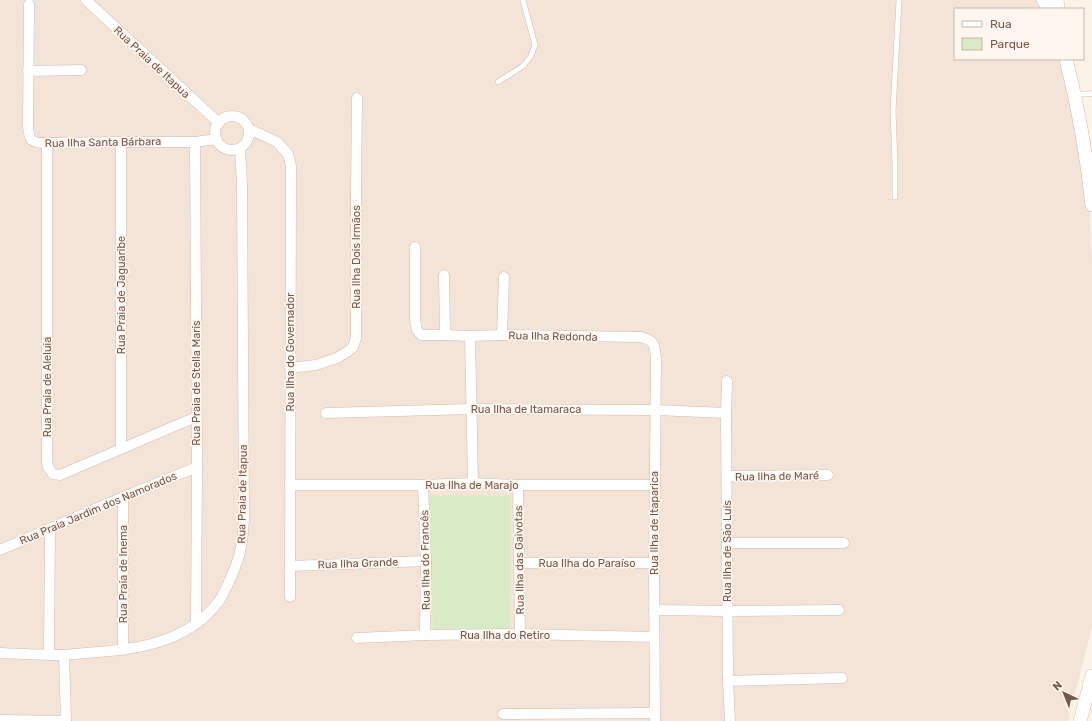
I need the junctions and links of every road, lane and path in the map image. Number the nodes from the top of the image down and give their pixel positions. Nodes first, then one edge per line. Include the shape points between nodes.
1 (86, 0) edge
2 (523, 0) edge
3 (899, 0) edge
4 (29, 4) dead end
5 (1066, 60) edge
6 (81, 70) dead end
7 (28, 71) junction
8 (498, 82) dead end
9 (1092, 93) edge
10 (1074, 94) junction
11 (357, 98) dead end
12 (219, 123) junction
13 (249, 130) junction
14 (217, 139) junction
15 (121, 142) junction
16 (195, 142) junction
17 (47, 143) junction
18 (1088, 144) edge
19 (240, 148) junction
20 (895, 197) dead end
21 (1092, 205) edge
22 (415, 248) dead end
23 (444, 275) dead end
24 (504, 277) dead end
25 (445, 335) junction
26 (502, 335) junction
27 (470, 336) junction
28 (637, 337) joint
29 (290, 368) junction
30 (727, 381) dead end
31 (471, 409) junction
32 (656, 410) junction
33 (326, 413) dead end
34 (726, 413) junction
35 (196, 417) junction
36 (121, 449) junction
37 (197, 467) junction
38 (828, 475) dead end
39 (727, 476) junction
40 (473, 483) junction
41 (290, 485) junction
42 (423, 485) junction
43 (518, 485) junction
44 (654, 485) junction
45 (123, 497) junction
46 (50, 528) junction
47 (728, 543) junction
48 (844, 543) dead end
49 (0, 550) edge
50 (426, 561) junction
51 (654, 562) junction
52 (519, 564) junction
53 (290, 566) junction
54 (290, 597) dead end
55 (654, 610) junction
56 (839, 610) dead end
57 (728, 611) junction
58 (196, 624) junction
59 (520, 634) junction
60 (425, 635) junction
61 (654, 637) junction
62 (357, 638) dead end
63 (123, 650) junction
64 (0, 653) edge
65 (49, 654) junction
66 (64, 655) junction
67 (1092, 676) edge
68 (842, 678) dead end
69 (728, 681) junction
70 (503, 714) dead end
71 (655, 717) edge
72 (0, 720) edge
73 (66, 721) edge
74 (730, 721) edge
75 (1080, 721) edge

1 - 12 street, Rua Praia de Itapua
2 - 8 lane via 535,45 523,66
3 - 20 lane via 893,111
4 - 7 street, Rua Ilha Santa Bárbara
5 - 10 street
6 - 7 street
7 - 17 street, Rua Ilha Santa Bárbara via 29,136 39,143
9 - 10 lane
10 - 18 street
11 - 29 street, Rua Ilha Dois Irmãos via 355,344 350,350 330,361
12 - 13 street via 228,117 239,117 244,120
12 - 14 street via 216,128
13 - 19 street via 248,140
13 - 29 street, Rua Ilha do Governador via 277,142 290,160
14 - 16 street, Rua Ilha Santa Bárbara
14 - 19 street via 229,149
15 - 16 street, Rua Ilha Santa Bárbara
15 - 17 street, Rua Ilha Santa Bárbara
15 - 36 street, Rua Praia de Jaguaribe
16 - 35 street, Rua Praia de Stella Maris
17 - 36 street, Rua Praia de Aleluia via 48,467 53,474 60,475
18 - 21 street
19 - 58 street, Rua Praia de Itapua via 244,512 241,548 220,600
22 - 25 street, Rua Ilha Redonda via 417,330 421,335
23 - 25 street
24 - 26 street
25 - 27 street, Rua Ilha Redonda
26 - 27 street, Rua Ilha Redonda
26 - 28 street, Rua Ilha Redonda
27 - 31 street
28 - 32 street, Rua Ilha de Itaparica via 651,340 655,348
29 - 41 street, Rua Ilha do Governador
30 - 34 street, Rua Ilha de São Luís
31 - 32 street, Rua Ilha de Itamaraca
31 - 33 street, Rua Ilha de Itamaraca
31 - 40 street
32 - 34 street, Rua Ilha de Itamaraca
32 - 44 street, Rua Ilha de Itaparica
34 - 39 street, Rua Ilha de São Luís
35 - 36 street, Rua Praia de Aleluia
35 - 37 street, Rua Praia de Stella Maris
37 - 45 street, Rua Praia Jardim dos Namorados
37 - 58 street, Rua Praia de Stella Maris
38 - 39 street, Rua Ilha de Maré
39 - 47 street, Rua Ilha de São Luís
40 - 42 street, Rua Ilha de Marajo
40 - 43 street, Rua Ilha de Marajo
41 - 42 street, Rua Ilha de Marajo
41 - 53 street, Rua Ilha do Governador
42 - 50 street, Rua Ilha do Francês
43 - 44 street, Rua Ilha de Marajo
43 - 52 street, Rua Ilha das Gaivotas
44 - 51 street, Rua Ilha de Itaparica
45 - 46 street, Rua Praia Jardim dos Namorados
45 - 63 street, Rua Praia de Inema
46 - 49 street, Rua Praia Jardim dos Namorados
46 - 65 street
47 - 48 street
47 - 57 street, Rua Ilha de São Luís
50 - 53 street, Rua Ilha Grande
50 - 60 street, Rua Ilha do Francês
51 - 52 street, Rua Ilha do Paraíso
51 - 55 street, Rua Ilha de Itaparica
52 - 59 street, Rua Ilha das Gaivotas
53 - 54 street, Rua Ilha do Governador
55 - 57 street
55 - 61 street, Rua Ilha de Itaparica
56 - 57 street
57 - 69 street, Rua Ilha de São Luís
58 - 63 street, Rua Praia de Itapua via 171,638
59 - 60 street, Rua Ilha do Retiro
59 - 61 street, Rua Ilha do Retiro
60 - 62 street, Rua Ilha do Retiro
61 - 71 street, Rua Ilha de Itaparica
63 - 66 street, Rua Praia de Itapua
64 - 65 street, Rua Praia de Itapua
65 - 66 street, Rua Praia de Itapua
66 - 73 street
67 - 75 street
68 - 69 street
69 - 74 street, Rua Ilha de São Luís
70 - 71 street
72 - 73 street

